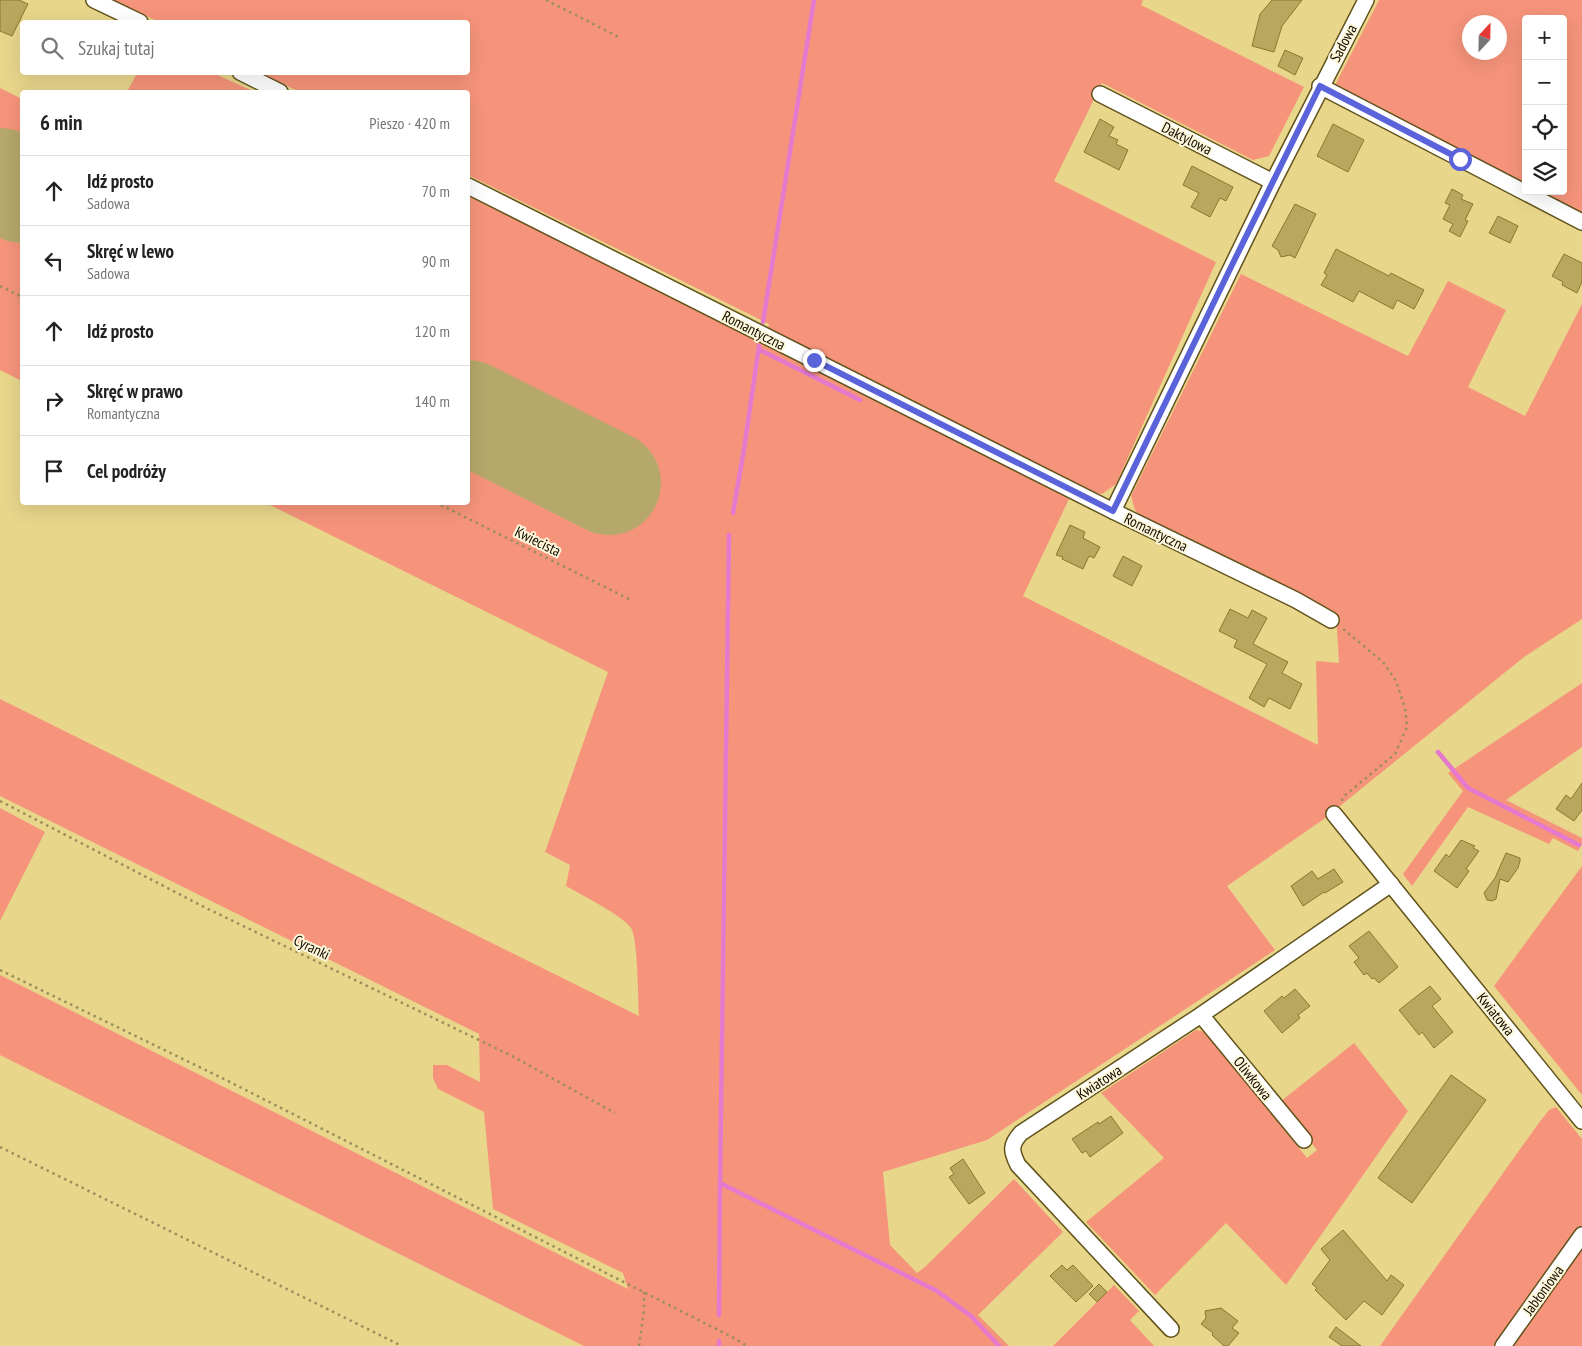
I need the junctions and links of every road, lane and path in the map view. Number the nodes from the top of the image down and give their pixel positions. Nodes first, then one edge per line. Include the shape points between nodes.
1 (94, 0) edge
2 (546, 0) edge
3 (1359, 2) edge
4 (136, 20) edge
5 (619, 37) dead end
6 (246, 75) edge
7 (1320, 86) junction
8 (276, 90) edge
9 (1100, 94) dead end
10 (1273, 182) junction
11 (470, 187) edge
12 (1582, 222) edge
13 (0, 286) edge
14 (20, 297) edge
15 (441, 505) edge
16 (1113, 511) junction
17 (631, 600) dead end
18 (1331, 620) joint
19 (0, 801) edge
20 (1339, 810) joint
21 (1391, 884) junction
22 (0, 970) edge
23 (1201, 1015) junction
24 (615, 1113) dead end
25 (1582, 1121) edge
26 (1304, 1140) dead end
27 (0, 1147) edge
28 (1582, 1234) edge
29 (644, 1291) junction
30 (1171, 1329) dead end
31 (402, 1346) edge
32 (639, 1346) edge
33 (747, 1346) edge
34 (1503, 1346) edge

1 - 4 street
2 - 5 path
3 - 7 street, Sadowa
6 - 8 street
7 - 10 street, Sadowa
7 - 12 street
9 - 10 street, Daktylowa
10 - 16 street, Sadowa
11 - 16 street, Romantyczna
13 - 14 path
15 - 17 path, Kwiecista
16 - 18 street, Romantyczna
18 - 20 path via 1382,662 1396,681 1407,727 1395,754 1343,797
19 - 24 path, Cyranki via 204,907 512,1056
20 - 21 street, Kwiatowa
21 - 23 street, Kwiatowa
21 - 25 street, Kwiatowa
22 - 29 path
23 - 26 street, Oliwkowa
23 - 30 street, Kwiatowa via 1021,1133 1012,1145 1018,1164
27 - 31 path
28 - 34 street, Jabłoniowa
29 - 32 path
29 - 33 path

